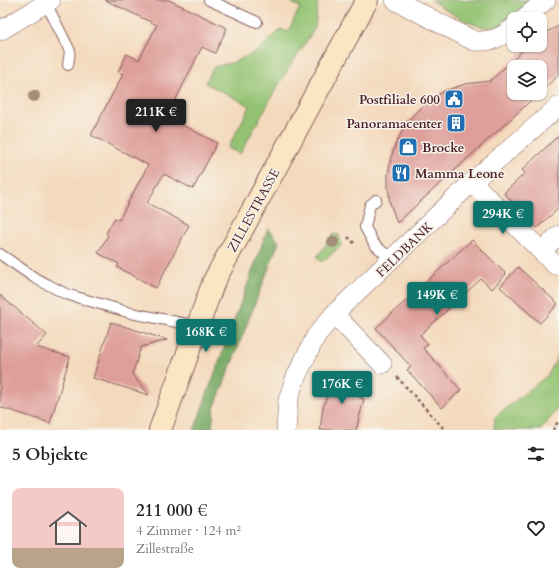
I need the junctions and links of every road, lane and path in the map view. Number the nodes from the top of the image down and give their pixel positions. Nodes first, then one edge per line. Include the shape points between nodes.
1 (209, 0) edge
2 (367, 0) edge
3 (395, 0) edge
4 (546, 0) edge
5 (48, 2) edge
6 (531, 12) edge
7 (257, 22) dead end
8 (0, 31) edge
9 (507, 33) edge
10 (68, 65) dead end
11 (559, 106) edge
12 (472, 182) junction
13 (376, 200) dead end
14 (559, 235) edge
15 (541, 251) junction
16 (0, 254) edge
17 (392, 260) junction
18 (556, 265) dead end
19 (334, 314) junction
20 (197, 326) junction
21 (382, 364) joint
22 (559, 420) edge
23 (160, 430) edge
24 (286, 430) edge
25 (445, 430) edge
26 (553, 430) edge

1 - 7 lane
2 - 20 main road, ZILLESTRASSE via 214,281
3 - 9 street via 474,41 487,42
4 - 6 street
5 - 8 street
5 - 10 lane via 70,51
11 - 12 street, FELDBANK
12 - 15 street
12 - 17 street, FELDBANK
13 - 17 lane via 370,205 365,227 374,244
14 - 15 street
15 - 18 street
16 - 20 lane via 35,278 66,294 131,313
17 - 19 street, FELDBANK
19 - 21 street
19 - 24 street, FELDBANK via 316,336 295,379 288,400
20 - 23 main road, ZILLESTRASSE
21 - 25 path via 388,366
22 - 26 path

